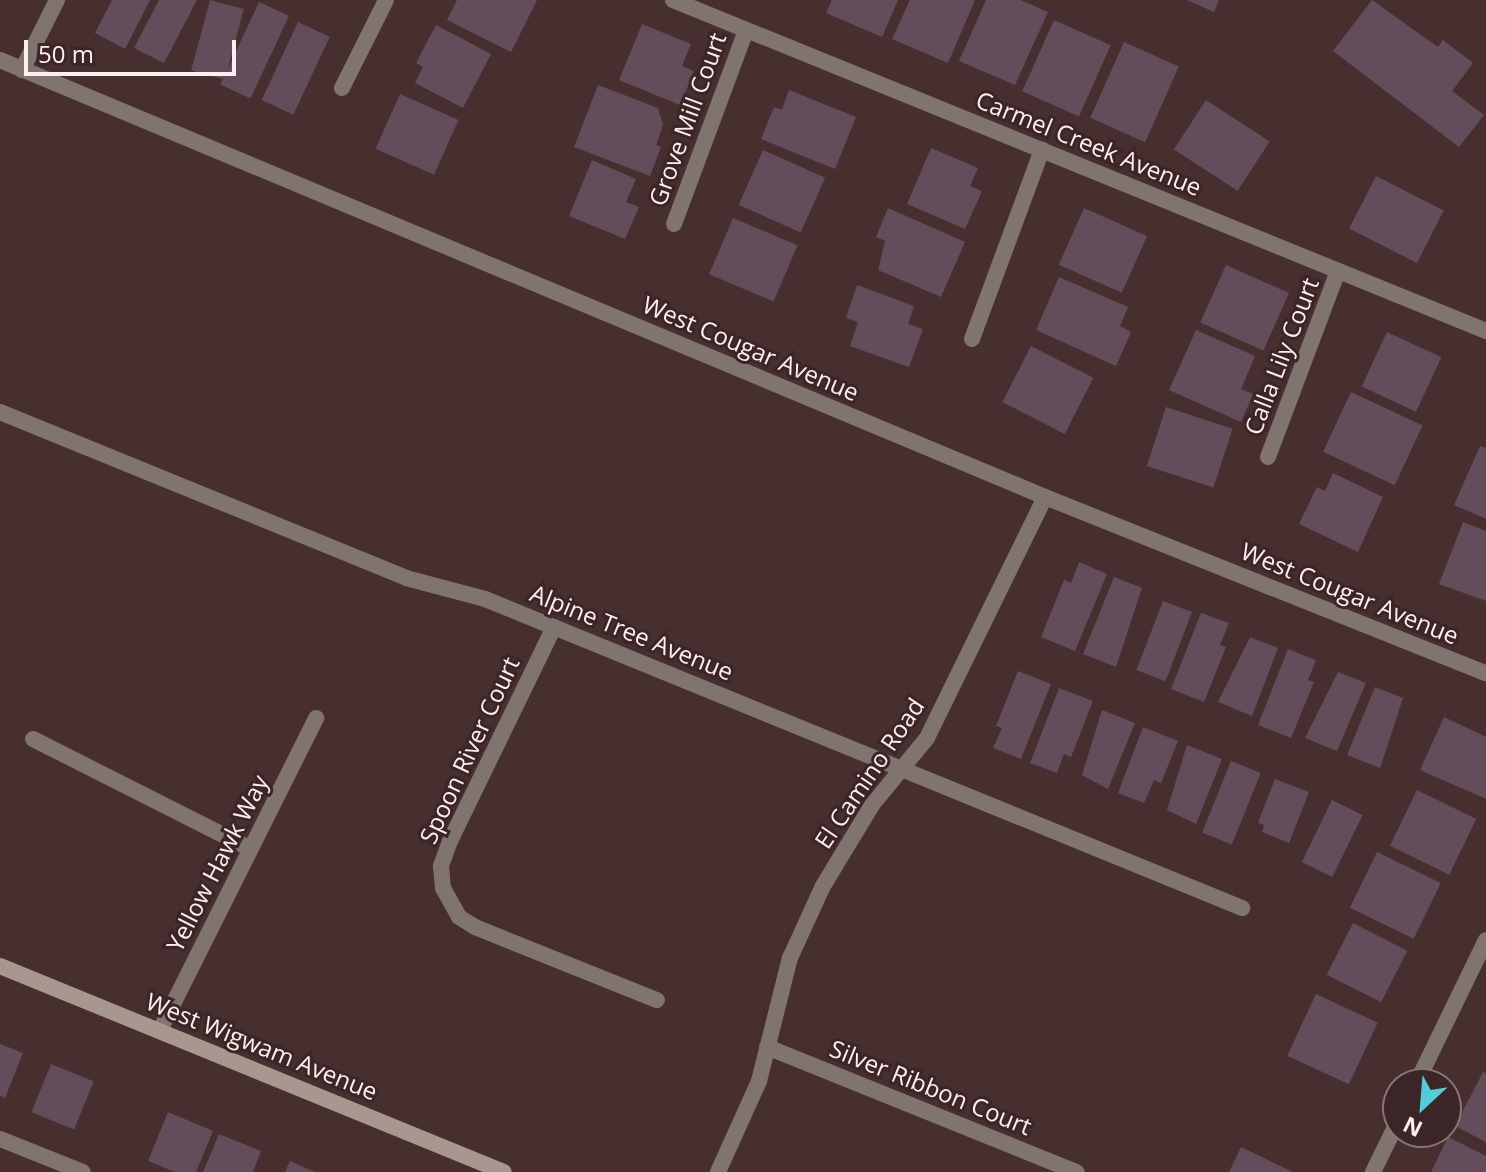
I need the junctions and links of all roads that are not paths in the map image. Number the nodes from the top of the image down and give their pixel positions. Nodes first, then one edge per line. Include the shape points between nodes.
1 (57, 0) edge
2 (386, 0) edge
3 (673, 0) edge
4 (746, 30) junction
5 (0, 60) edge
6 (22, 70) junction
7 (342, 88) dead end
8 (1042, 150) junction
9 (674, 224) dead end
10 (1338, 271) junction
11 (1486, 331) edge
12 (972, 339) dead end
13 (0, 412) edge
14 (1268, 457) dead end
15 (1045, 497) junction
16 (554, 627) junction
17 (1486, 673) edge
18 (316, 718) dead end
19 (33, 739) dead end
20 (903, 768) junction
21 (251, 849) junction
22 (1242, 908) dead end
23 (1486, 940) edge
24 (0, 966) edge
25 (657, 1000) dead end
26 (160, 1030) junction
27 (767, 1047) junction
28 (1424, 1068) edge
29 (0, 1139) edge
30 (1385, 1148) edge
31 (83, 1172) edge
32 (504, 1172) edge
33 (718, 1172) edge
34 (1077, 1172) edge
35 (1373, 1172) edge

1 - 6 street
2 - 7 street
3 - 4 street, Carmel Creek Avenue
4 - 8 street, Carmel Creek Avenue
4 - 9 street, Grove Mill Court
5 - 6 street, West Cougar Avenue
6 - 15 street, West Cougar Avenue
8 - 10 street, Carmel Creek Avenue
8 - 12 street
10 - 11 street, Carmel Creek Avenue
10 - 14 street, Calla Lily Court
13 - 16 street, Alpine Tree Avenue via 406,578 485,599
15 - 17 street, West Cougar Avenue
15 - 20 street, El Camino Road via 927,738
16 - 20 street, Alpine Tree Avenue
16 - 25 street, Spoon River Court via 450,841 441,866 443,888 459,917 475,927
18 - 21 street, Yellow Hawk Way
19 - 21 street
20 - 22 street, Alpine Tree Avenue
20 - 27 street, El Camino Road via 872,805 823,886 790,958
21 - 26 street, Yellow Hawk Way
23 - 28 street
24 - 26 street, West Wigwam Avenue
26 - 32 street, West Wigwam Avenue
27 - 33 street, El Camino Road via 759,1081
27 - 34 street, Silver Ribbon Court
29 - 31 street
30 - 35 street

